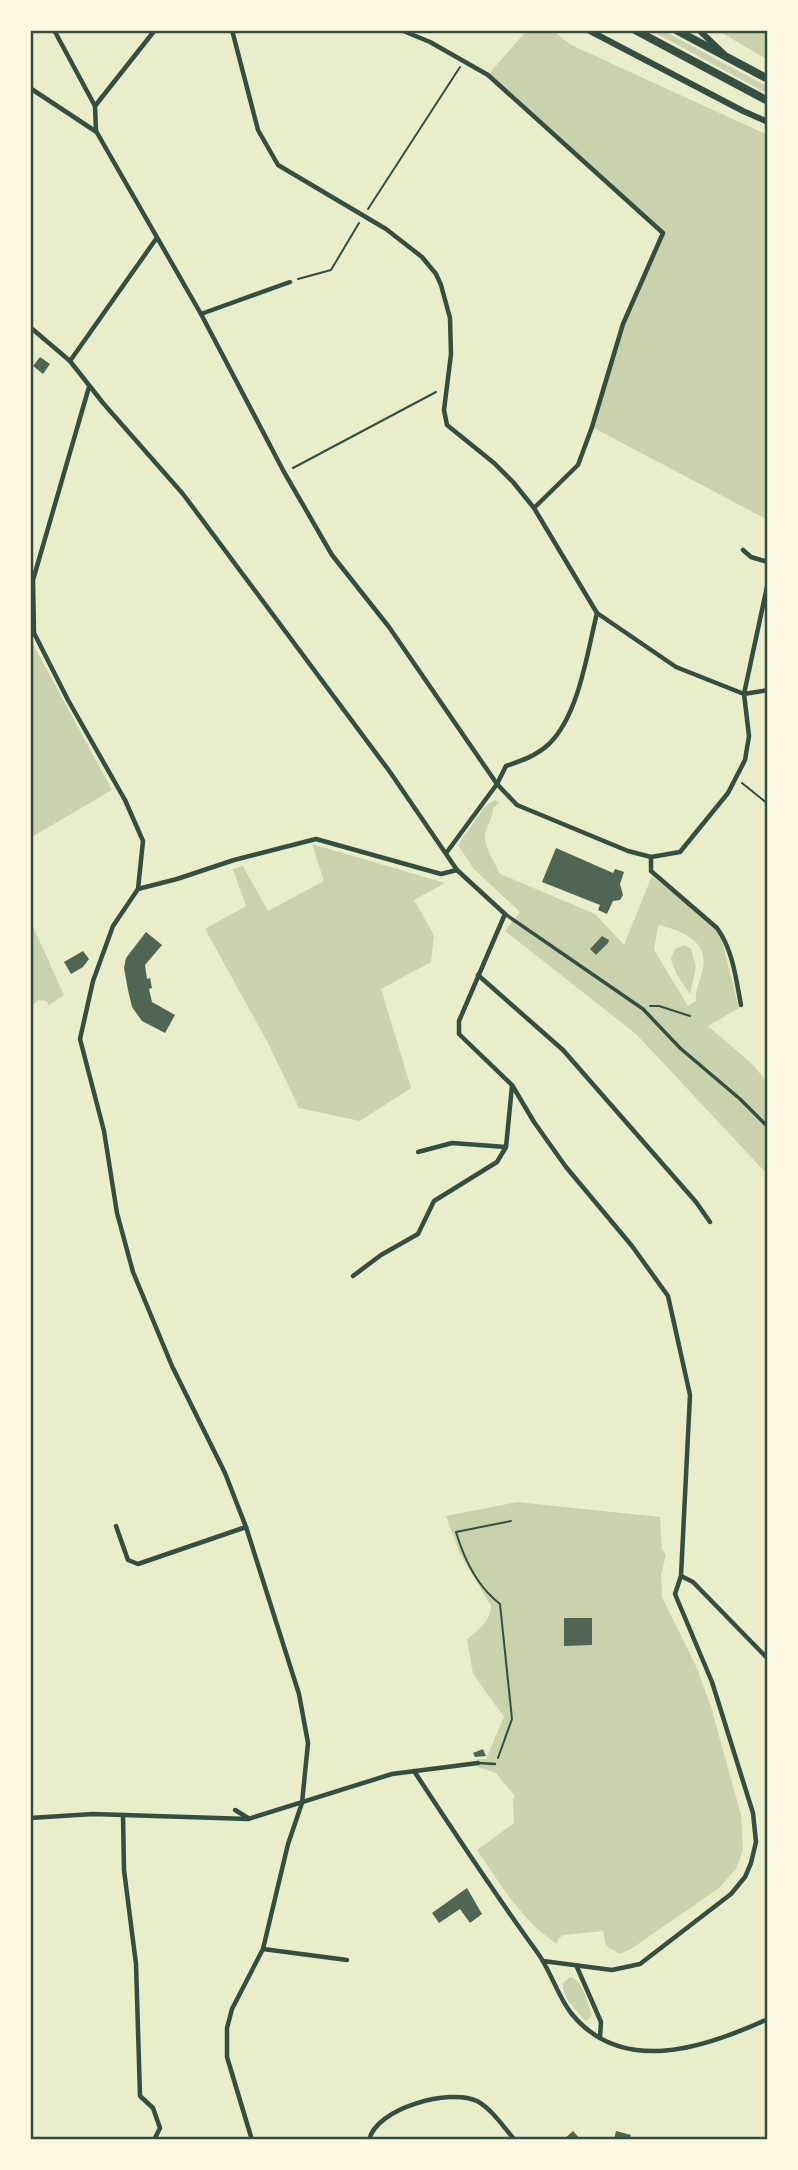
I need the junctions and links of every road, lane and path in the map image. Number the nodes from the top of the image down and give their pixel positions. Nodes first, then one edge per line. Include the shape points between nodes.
1 (54, 30) edge
2 (155, 30) edge
3 (232, 30) edge
4 (401, 30) edge
5 (588, 30) edge
6 (635, 30) edge
7 (676, 30) edge
8 (698, 30) edge
9 (727, 57) junction
10 (463, 62) junction
11 (768, 79) edge
12 (30, 88) edge
13 (768, 101) edge
14 (96, 106) junction
15 (768, 122) edge
16 (96, 131) junction
17 (364, 215) junction
18 (156, 239) junction
19 (290, 282) joint
20 (201, 314) junction
21 (30, 327) edge
22 (70, 361) junction
23 (89, 387) junction
24 (447, 387) junction
25 (284, 472) junction
26 (534, 508) junction
27 (743, 550) dead end
28 (768, 562) edge
29 (768, 582) edge
30 (597, 613) junction
31 (768, 690) edge
32 (744, 694) junction
33 (497, 784) junction
34 (746, 786) dead end
35 (768, 804) edge
36 (447, 852) junction
37 (651, 857) junction
38 (457, 870) junction
39 (138, 889) junction
40 (505, 914) junction
41 (478, 975) junction
42 (741, 1005) dead end
43 (643, 1009) junction
44 (690, 1016) dead end
45 (512, 1085) junction
46 (768, 1127) edge
47 (506, 1147) junction
48 (418, 1152) dead end
49 (710, 1222) dead end
50 (353, 1276) dead end
51 (511, 1521) dead end
52 (117, 1526) dead end
53 (246, 1527) junction
54 (681, 1576) junction
55 (768, 1660) edge
56 (498, 1758) dead end
57 (478, 1763) joint
58 (495, 1764) dead end
59 (414, 1771) junction
60 (302, 1803) junction
61 (235, 1810) dead end
62 (124, 1815) junction
63 (30, 1818) edge
64 (248, 1819) junction
65 (263, 1949) junction
66 (347, 1960) dead end
67 (544, 1961) junction
68 (576, 1967) junction
69 (768, 2020) edge
70 (600, 2037) junction
71 (154, 2140) edge
72 (252, 2140) edge
73 (369, 2140) edge
74 (515, 2140) edge

1 - 14 street
2 - 14 street
3 - 17 street via 258,130 278,165
4 - 10 street
5 - 15 street
6 - 13 main road
7 - 9 main road
8 - 9 street
9 - 11 main road
10 - 17 path
10 - 26 street via 488,75 663,233 623,324 578,466
12 - 16 street
14 - 16 street
16 - 18 street
17 - 19 path via 331,270
17 - 24 street via 422,257 442,285 451,332
18 - 20 street
18 - 22 street
19 - 20 street
20 - 25 street
21 - 22 street
22 - 23 street
23 - 36 street via 183,494
23 - 39 street via 33,580 34,633 143,841
24 - 25 path
24 - 26 street via 447,425 494,463
25 - 33 street via 332,555 389,626
26 - 30 street
27 - 28 street
29 - 32 street
30 - 32 street via 676,667
30 - 33 street via 570,713 561,729 539,752 506,766
31 - 32 street
32 - 37 street via 748,749 737,779 680,852
33 - 36 street
33 - 37 street via 517,806
34 - 35 path
36 - 38 street
37 - 42 street via 651,871 723,936
38 - 39 street via 441,874 316,839
38 - 40 street
39 - 53 street via 113,926 93,981 80,1039 133,1272
40 - 41 street
40 - 43 street
41 - 45 street via 459,1021 459,1034
41 - 49 street via 563,1049
43 - 44 path via 659,1006
43 - 46 street
45 - 47 street
45 - 54 street via 566,1167 668,1296 690,1395
47 - 48 street via 452,1143
47 - 50 street via 497,1162 434,1201 418,1234
51 - 56 path via 456,1532 474,1574 500,1604 512,1719
52 - 53 street via 128,1560 138,1564
53 - 60 street via 299,1694 308,1743
54 - 55 street
54 - 68 street via 675,1594 712,1682 753,1813 754,1855 731,1894 640,1964 612,1970
57 - 58 lane
57 - 59 street
59 - 60 street
59 - 67 street
60 - 64 street
60 - 65 street
61 - 64 street
62 - 63 street
62 - 64 street
62 - 71 street via 124,1870 136,1964 140,2096 153,2108 160,2128
65 - 66 street
65 - 72 street via 232,2009 226,2036 227,2057
67 - 68 street
67 - 70 street via 571,2012
68 - 70 street via 601,2022
69 - 70 street via 680,2050 638,2051
73 - 74 street via 375,2126 394,2114 453,2096 481,2103

